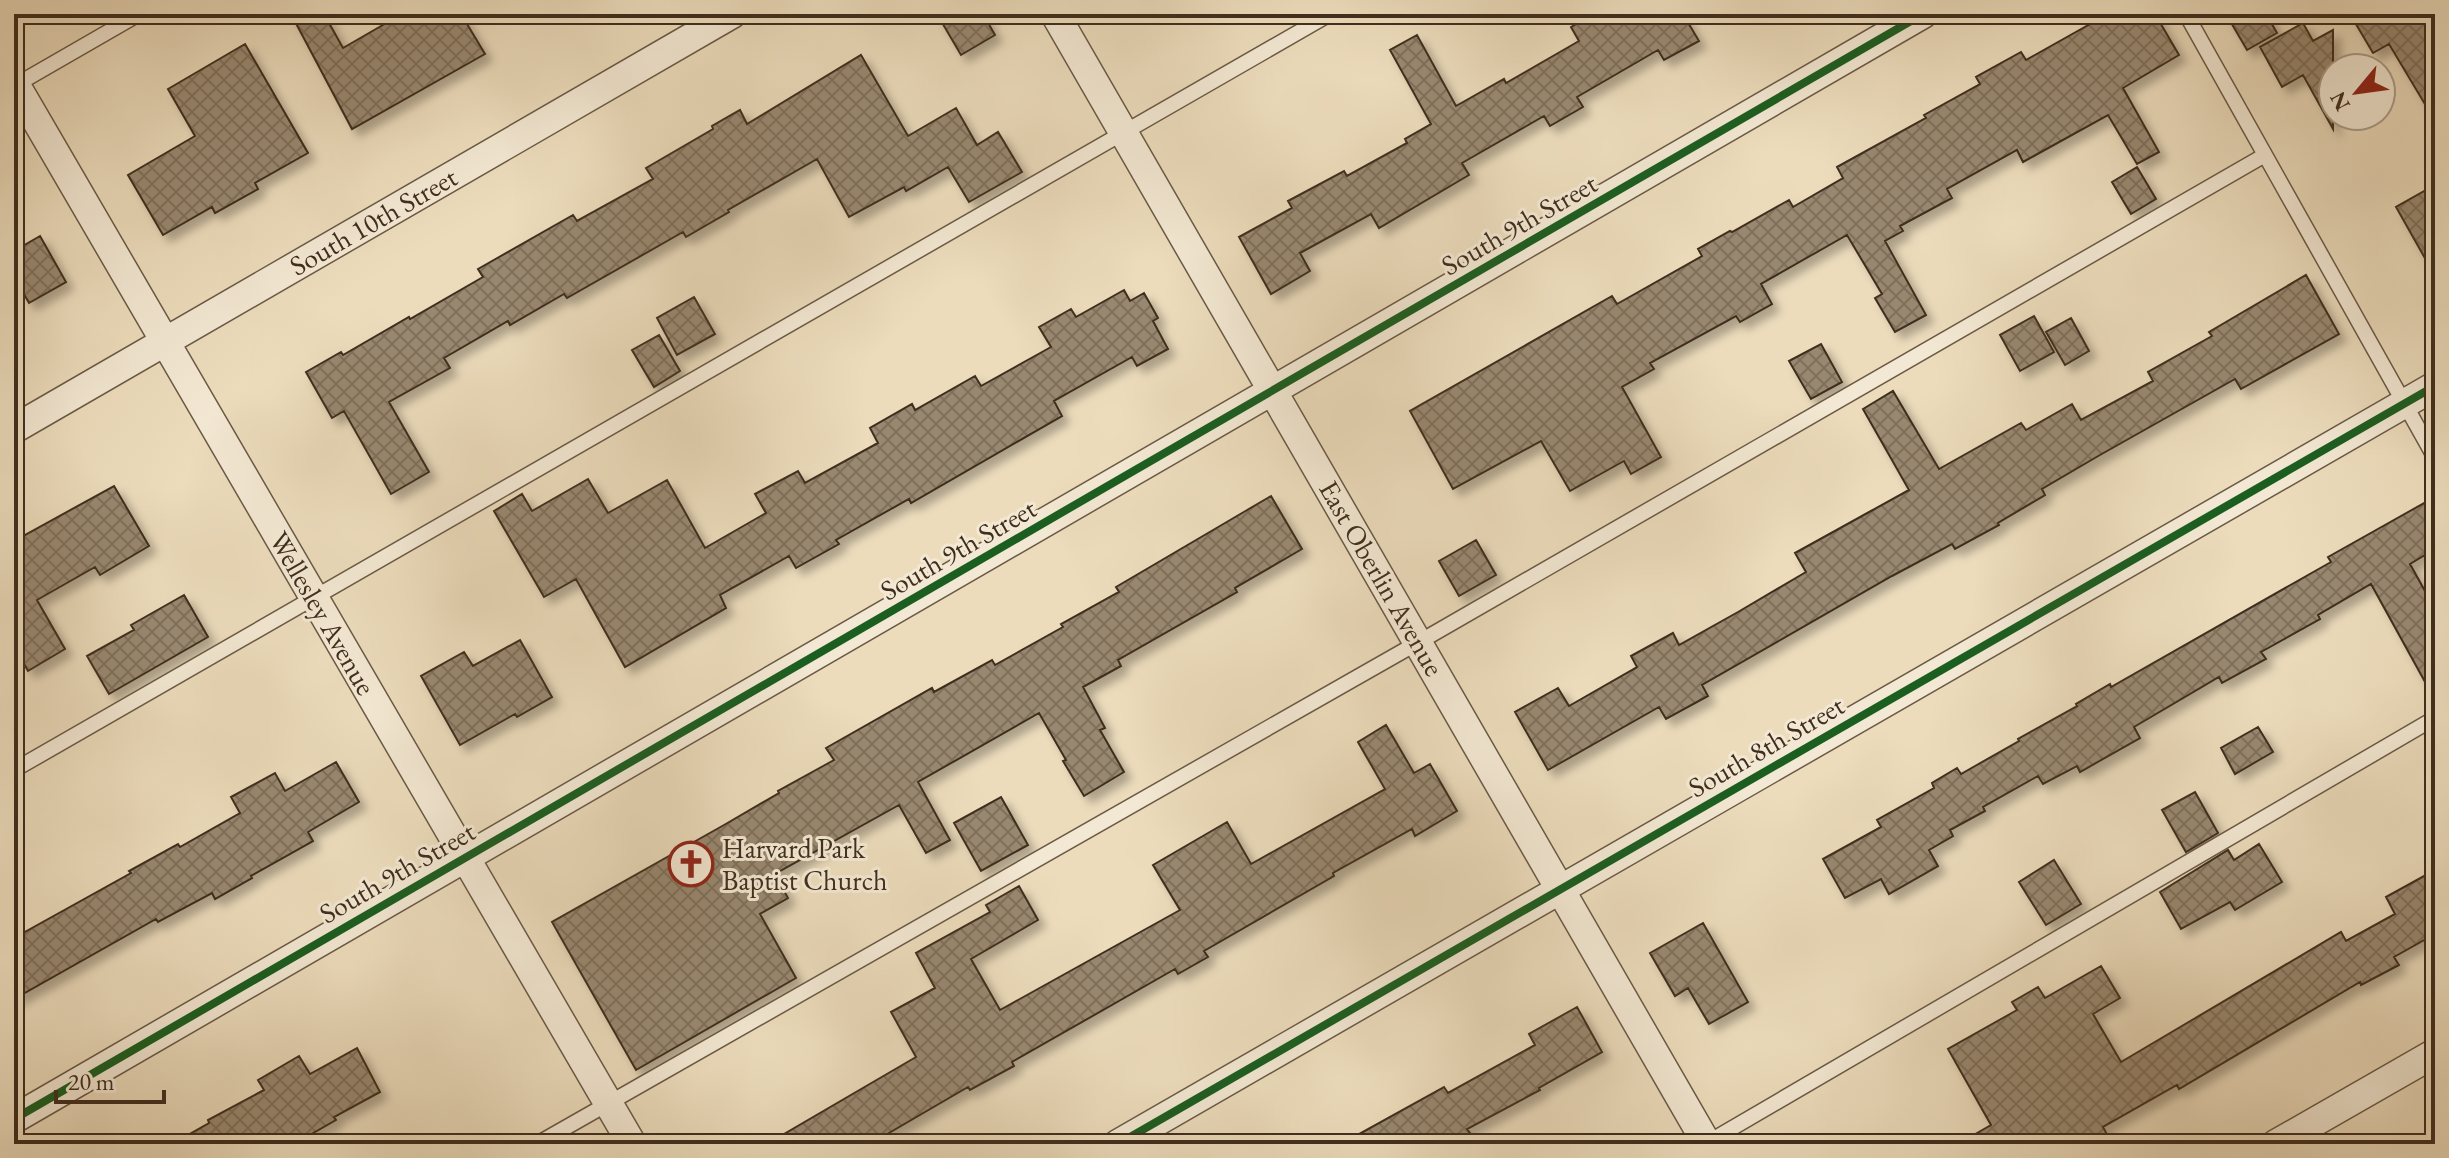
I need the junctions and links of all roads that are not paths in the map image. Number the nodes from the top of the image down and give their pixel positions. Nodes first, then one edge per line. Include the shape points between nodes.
1 (139, 14) edge
2 (732, 14) edge
3 (1055, 14) edge
4 (1330, 14) edge
5 (1923, 14) edge
6 (2186, 14) edge
7 (15, 85) edge
8 (1123, 133) junction
9 (2265, 155) junction
10 (165, 342) junction
11 (2435, 386) edge
12 (1274, 391) junction
13 (2405, 404) junction
14 (14, 429) edge
15 (2435, 458) edge
16 (314, 598) junction
17 (1419, 642) junction
18 (2435, 718) edge
19 (14, 770) edge
20 (466, 857) junction
21 (1560, 889) junction
22 (2435, 1053) edge
23 (608, 1103) junction
24 (14, 1119) edge
25 (537, 1144) edge
26 (632, 1144) edge
27 (1118, 1144) edge
28 (1706, 1144) edge
29 (2276, 1144) edge

1 - 7 lane
2 - 10 street, South 10th Street
3 - 8 street, East Oberlin Avenue
4 - 8 lane
5 - 12 street, South 9th Street
6 - 9 lane
7 - 10 street, Wellesley Avenue
8 - 12 street, East Oberlin Avenue
8 - 16 lane
9 - 13 lane
9 - 17 lane
10 - 14 street, South 10th Street
10 - 16 street, Wellesley Avenue
11 - 13 street, South 8th Street
12 - 17 street, East Oberlin Avenue
12 - 20 street, South 9th Street
13 - 15 lane
13 - 21 street, South 8th Street
16 - 19 lane
16 - 20 street, Wellesley Avenue
17 - 21 street, East Oberlin Avenue
17 - 23 lane
18 - 28 lane
20 - 23 street, Wellesley Avenue
20 - 24 street, South 9th Street
21 - 27 street, South 8th Street
21 - 28 street, East Oberlin Avenue
22 - 29 street
23 - 25 lane
23 - 26 street, Wellesley Avenue

